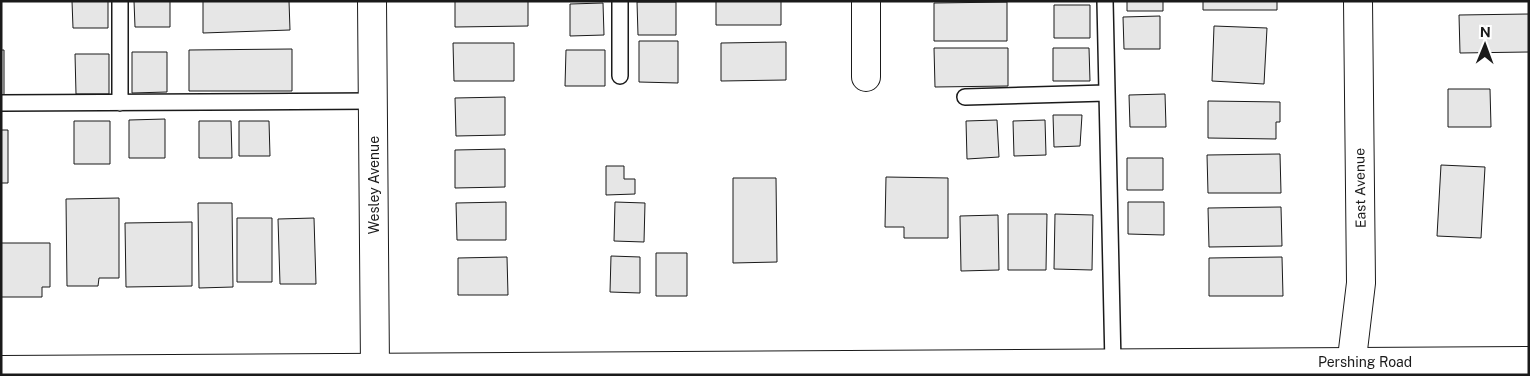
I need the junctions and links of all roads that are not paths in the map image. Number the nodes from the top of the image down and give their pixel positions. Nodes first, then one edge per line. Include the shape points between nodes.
1 (120, 1) edge
2 (372, 1) edge
3 (620, 1) edge
4 (866, 1) edge
5 (1105, 1) edge
6 (1358, 1) edge
7 (620, 76) dead end
8 (866, 77) dead end
9 (1106, 93) junction
10 (965, 97) dead end
11 (373, 100) junction
12 (1, 103) edge
13 (120, 103) junction
14 (1529, 362) edge
15 (1113, 364) junction
16 (1350, 368) edge
17 (1, 370) edge
18 (363, 370) edge
19 (844, 370) edge
20 (1027, 370) edge
21 (33, 372) edge
22 (116, 372) edge

1 - 13 lane
2 - 11 main road, Wesley Avenue
3 - 7 lane
4 - 8 main road
5 - 9 lane
6 - 16 main road, East Avenue via 1361,283
9 - 10 lane
9 - 15 lane
11 - 13 lane
11 - 18 main road, Wesley Avenue
12 - 13 lane
14 - 16 main road, Pershing Road
15 - 16 main road, Pershing Road
15 - 20 main road, Pershing Road
17 - 21 main road, Pershing Road
18 - 19 main road, Pershing Road
18 - 22 main road, Pershing Road
19 - 20 main road, Pershing Road
21 - 22 main road, Pershing Road

